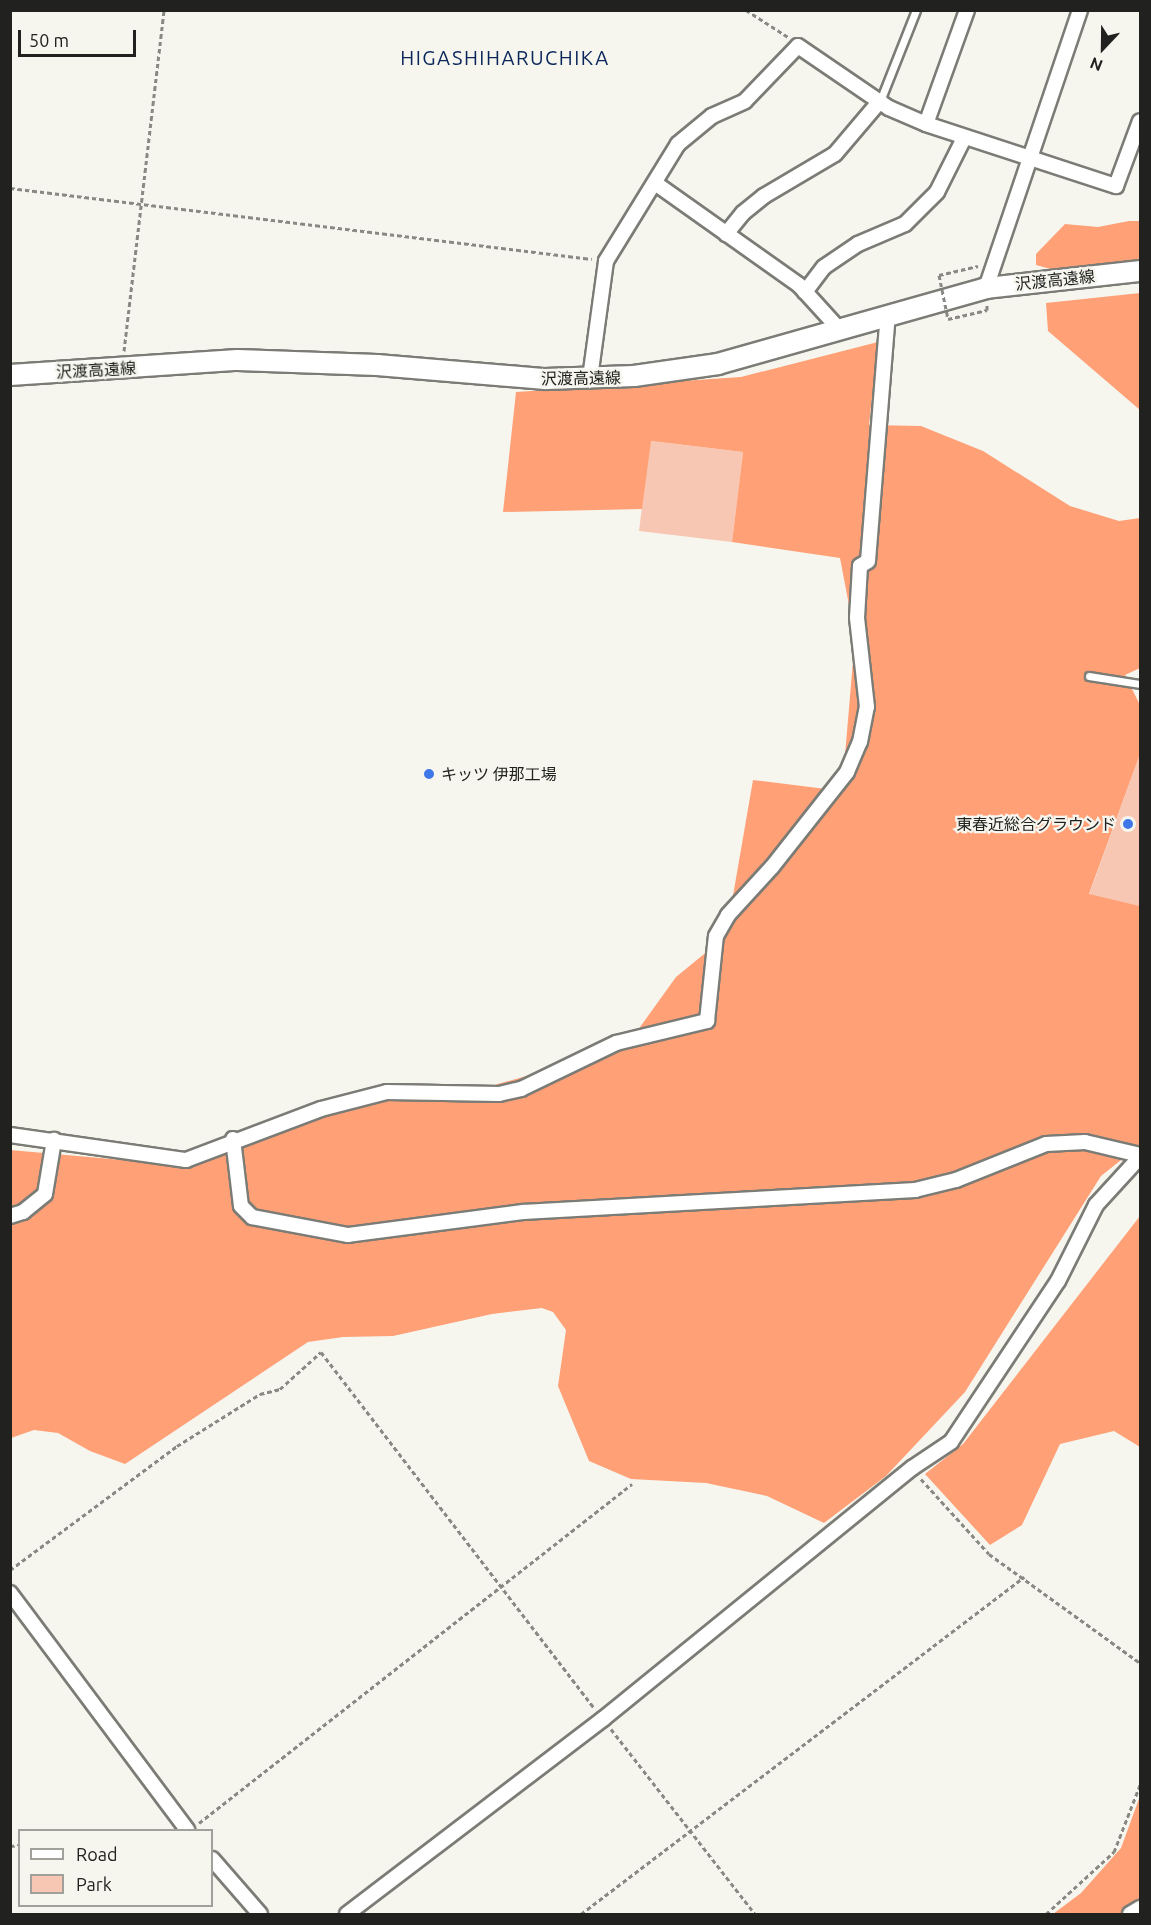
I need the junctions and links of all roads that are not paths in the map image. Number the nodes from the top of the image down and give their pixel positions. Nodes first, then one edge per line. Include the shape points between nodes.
1 (916, 10) edge
2 (967, 10) edge
3 (1080, 10) edge
4 (880, 101) junction
5 (1140, 121) edge
6 (926, 124) junction
7 (964, 138) junction
8 (1028, 158) junction
9 (655, 183) junction
10 (726, 234) junction
11 (1140, 271) edge
12 (986, 288) junction
13 (805, 292) junction
14 (888, 315) junction
15 (839, 329) junction
16 (10, 375) edge
17 (590, 378) junction
18 (1089, 676) dead end
19 (1140, 684) edge
20 (10, 1135) edge
21 (233, 1139) junction
22 (54, 1140) junction
23 (1140, 1156) edge
24 (10, 1216) edge
25 (10, 1593) edge
26 (187, 1829) edge
27 (213, 1860) edge
28 (1140, 1908) edge
29 (260, 1914) edge
30 (347, 1914) edge
31 (1130, 1914) edge

1 - 4 lane
2 - 6 street
3 - 8 street
4 - 6 street
4 - 9 street via 798,46 745,101 712,116 678,144
4 - 10 street via 835,154 764,196
5 - 8 street via 1116,186
6 - 7 street
7 - 8 street
7 - 13 street via 937,192 905,224 858,244 824,267
8 - 12 street
9 - 10 street
9 - 17 street via 606,261
10 - 13 street
11 - 12 main road, 沢渡高遠線
12 - 14 main road, 沢渡高遠線
13 - 15 street
14 - 15 main road, 沢渡高遠線
14 - 21 street via 868,561 860,566 857,618 867,707 860,742 847,772 779,859 728,915 716,936 707,1022 616,1043 521,1089 500,1094 387,1092
15 - 17 main road, 沢渡高遠線 via 718,364
16 - 17 main road, 沢渡高遠線 via 238,360 315,361 545,379
18 - 19 lane
20 - 22 street
21 - 22 street via 186,1160
21 - 23 street via 241,1206 252,1216 348,1235 523,1212 915,1190 956,1179 1046,1144 1085,1142
22 - 24 street via 45,1194 23,1212
23 - 30 street via 1096,1205 1058,1281 951,1442 912,1468 603,1719
25 - 26 street
27 - 29 street
28 - 31 street

